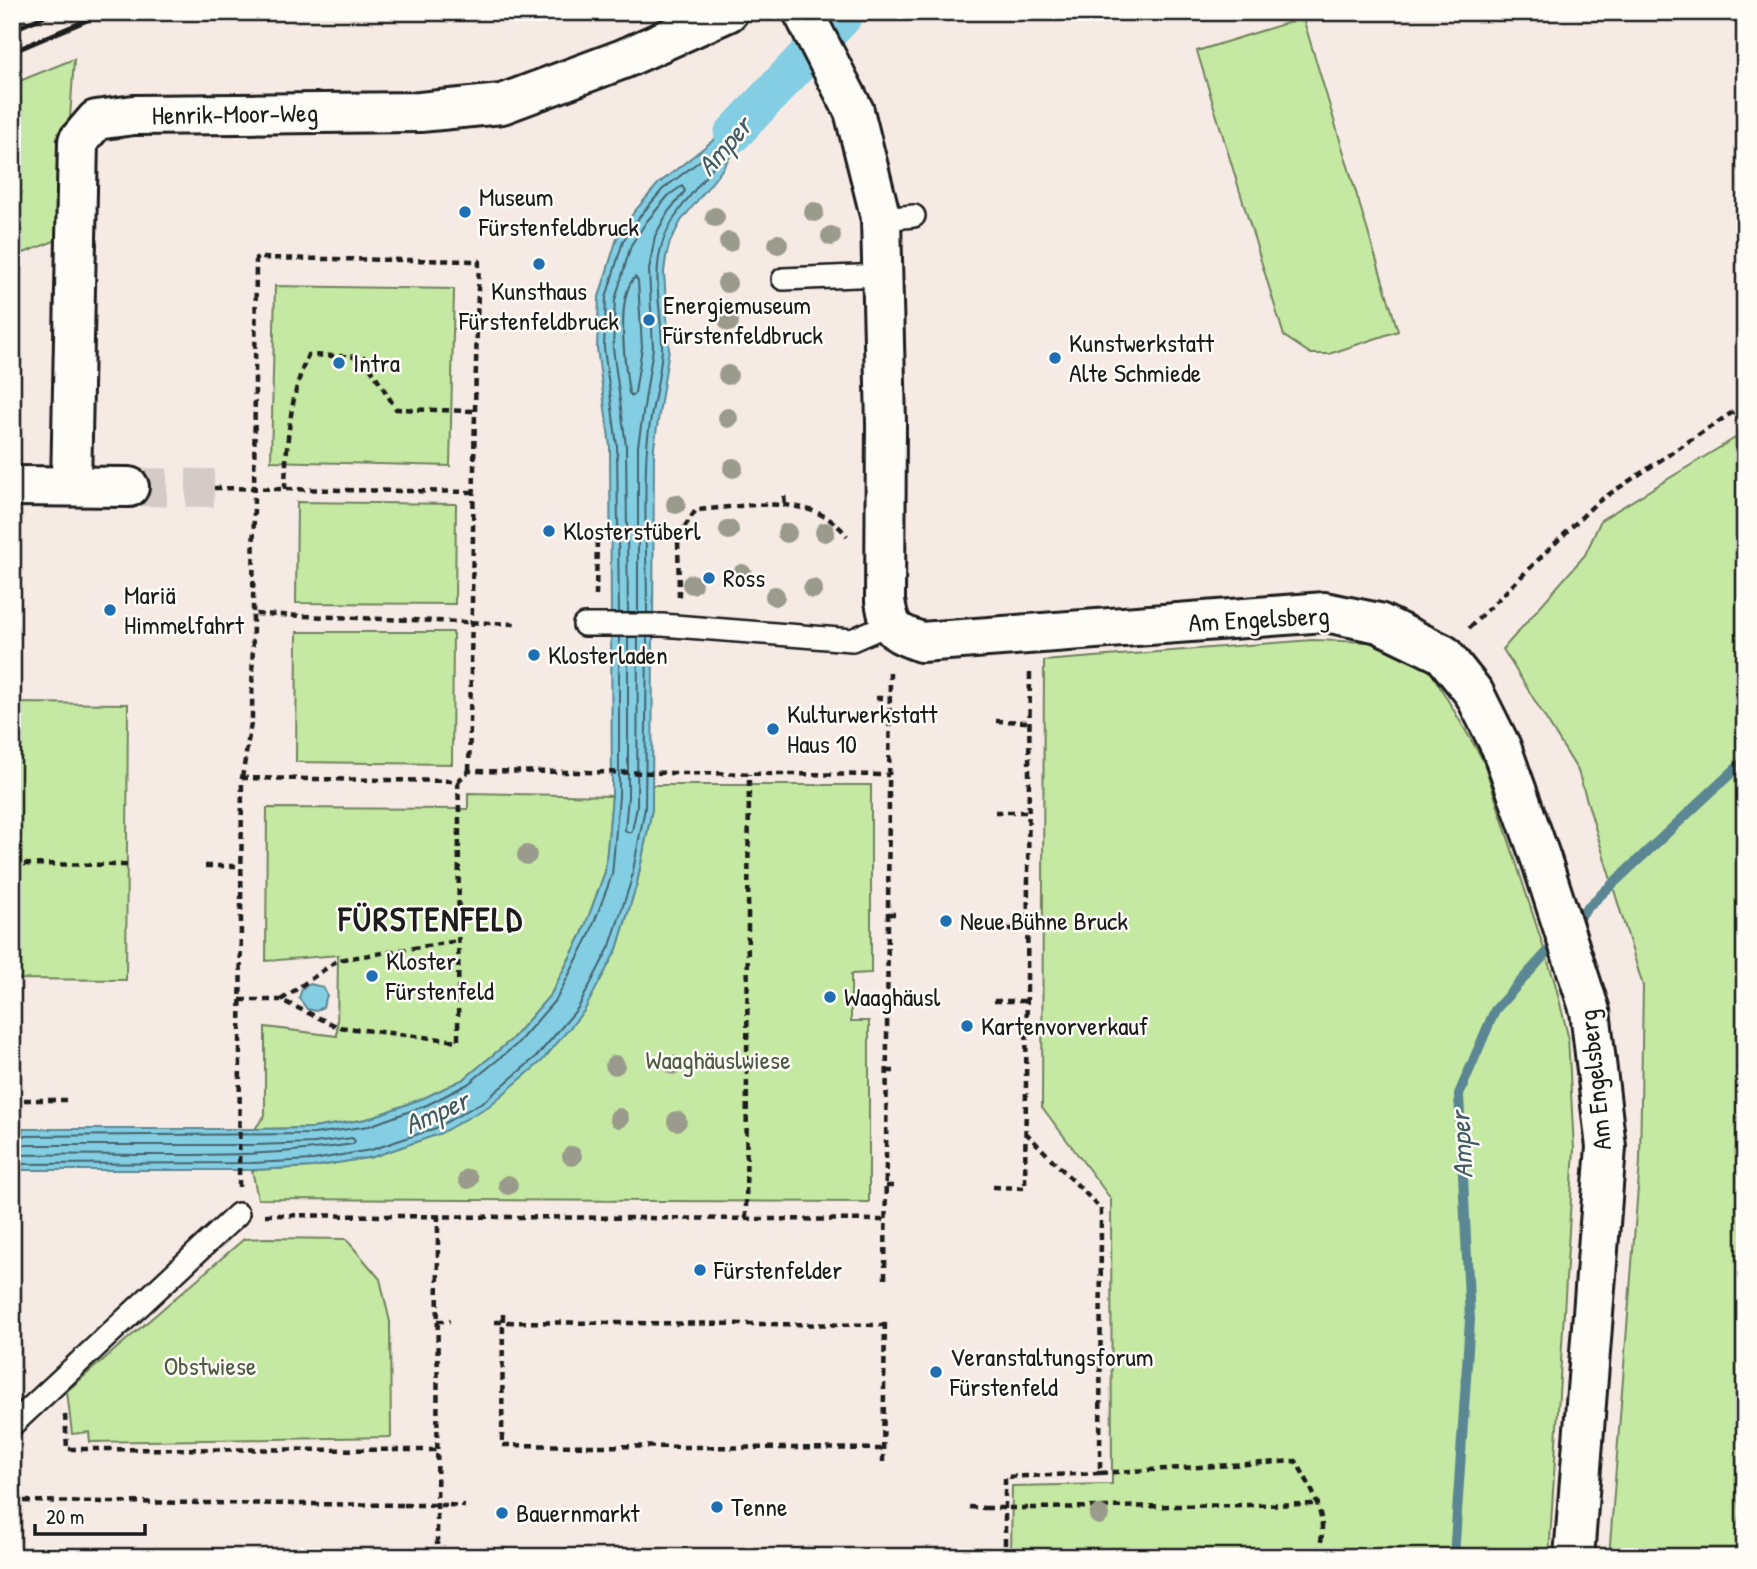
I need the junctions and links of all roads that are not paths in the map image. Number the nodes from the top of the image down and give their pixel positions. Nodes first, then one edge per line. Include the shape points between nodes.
1 (728, 12) edge
2 (804, 15) edge
3 (882, 275) junction
4 (783, 279) dead end
5 (12, 486) edge
6 (71, 486) junction
7 (129, 487) tunnel mouth
8 (889, 624) junction
9 (596, 625) road end
10 (238, 1214) road end
11 (12, 1425) edge
12 (1574, 1557) edge

1 - 6 street, Henrik-Moor-Weg via 623,60 502,104 420,112 134,115 96,120 78,141
2 - 3 street via 854,111 898,218
3 - 4 lane
3 - 8 street via 885,601
5 - 6 street
6 - 7 street
8 - 9 lane via 852,640
8 - 12 street, Am Engelsberg via 921,642 1325,612 1380,623 1443,654 1474,693 1501,747 1590,1011 1606,1147
10 - 11 lane

